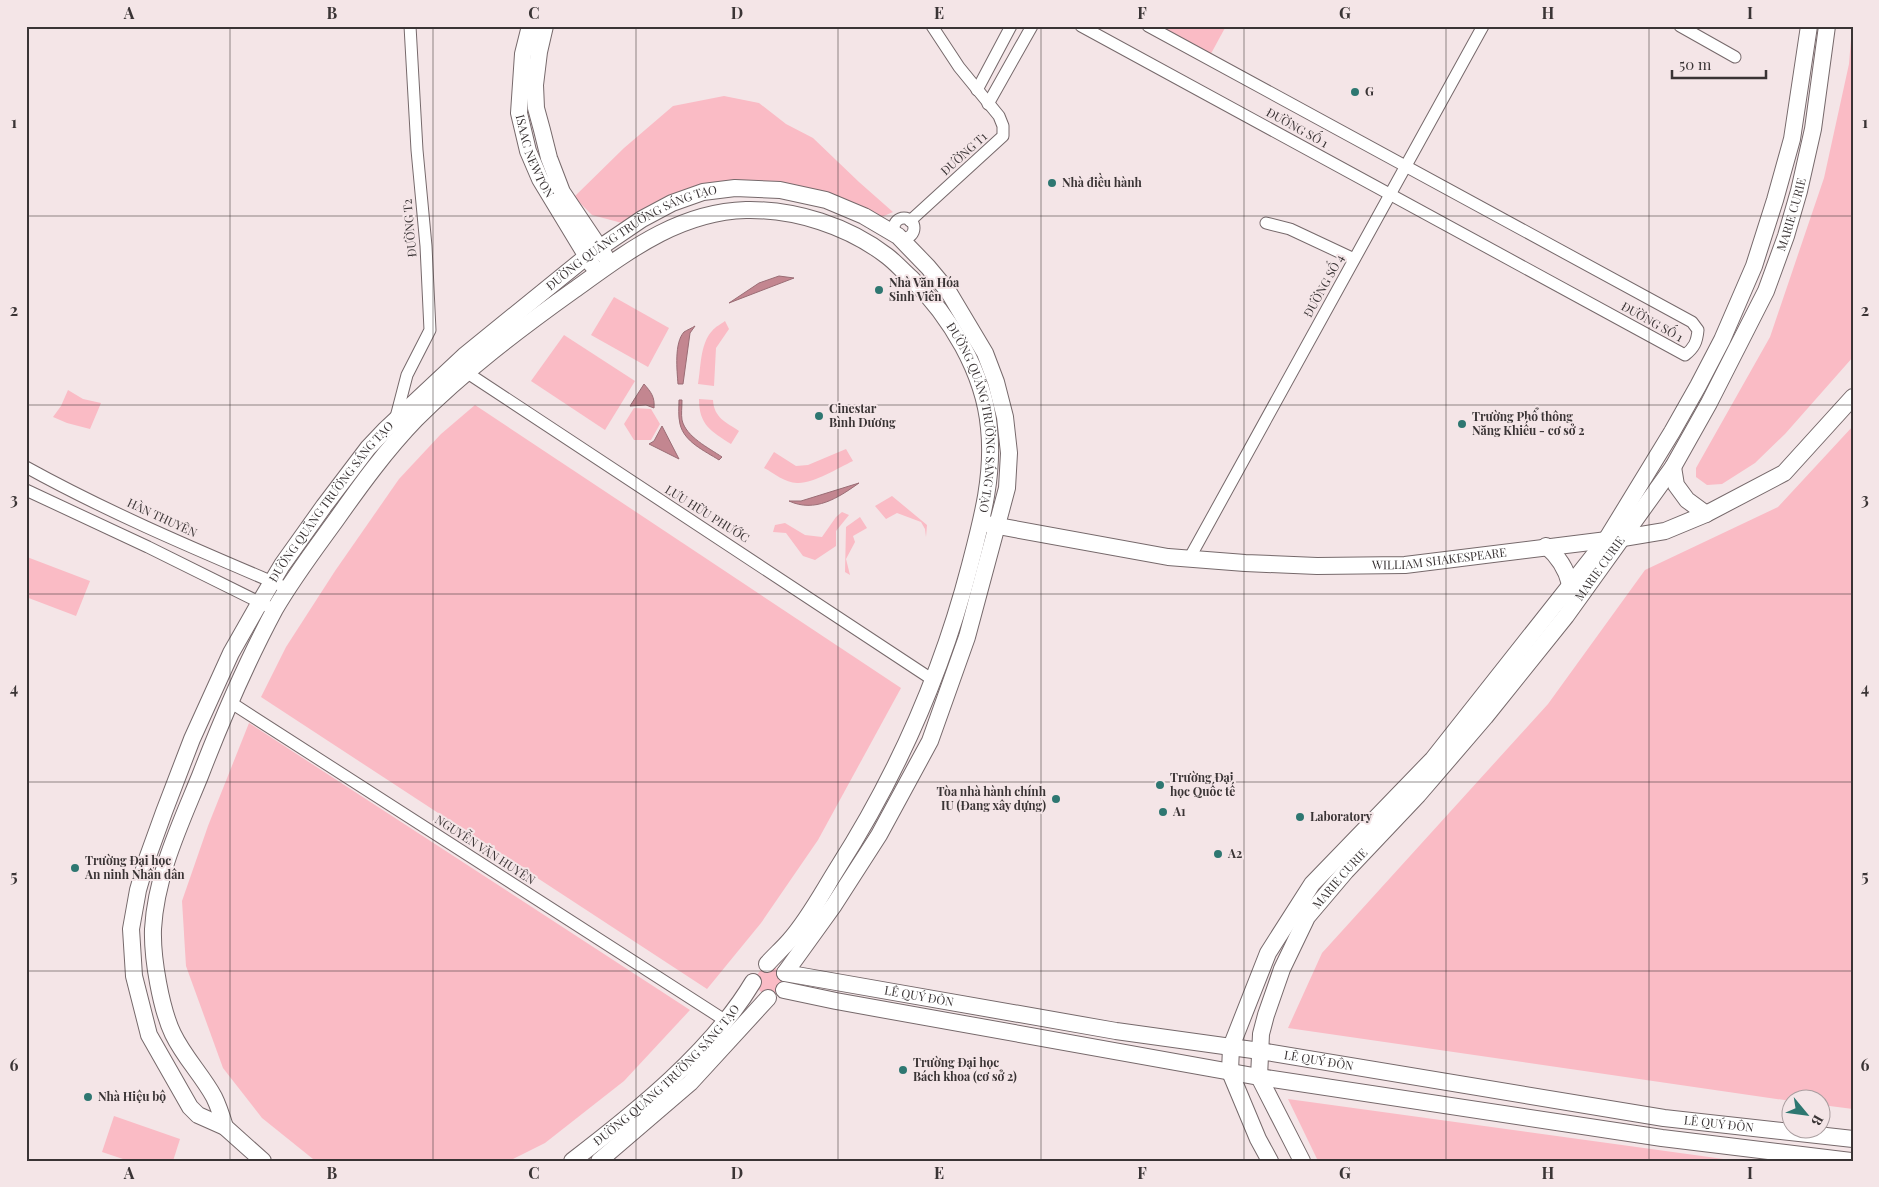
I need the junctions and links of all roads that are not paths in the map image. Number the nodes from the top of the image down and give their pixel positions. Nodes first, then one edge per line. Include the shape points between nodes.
1 (410, 26) edge
2 (530, 26) edge
3 (546, 26) edge
4 (932, 26) edge
5 (1012, 26) edge
6 (1032, 26) edge
7 (1148, 26) edge
8 (1483, 26) edge
9 (1680, 26) edge
10 (1808, 26) edge
11 (1827, 26) edge
12 (1085, 27) edge
13 (1735, 57) dead end
14 (977, 90) junction
15 (988, 104) junction
16 (1406, 166) junction
17 (1390, 194) junction
18 (1266, 223) dead end
19 (898, 236) junction
20 (593, 252) junction
21 (887, 256) junction
22 (1354, 259) junction
23 (604, 269) junction
24 (466, 372) junction
25 (1853, 398) edge
26 (400, 426) junction
27 (26, 467) edge
28 (1673, 467) junction
29 (26, 490) edge
30 (1706, 514) junction
31 (989, 524) junction
32 (1623, 538) junction
33 (1606, 540) junction
34 (1546, 546) junction
35 (1189, 559) junction
36 (273, 582) junction
37 (1570, 584) junction
38 (289, 589) junction
39 (260, 602) junction
40 (275, 610) junction
41 (933, 680) junction
42 (230, 702) junction
43 (767, 964) junction
44 (785, 973) junction
45 (753, 982) junction
46 (784, 990) junction
47 (768, 998) junction
48 (726, 1021) junction
49 (1116, 1031) junction
50 (1231, 1047) junction
51 (1113, 1051) junction
52 (1260, 1051) junction
53 (1230, 1072) junction
54 (1259, 1077) junction
55 (1664, 1118) junction
56 (225, 1128) junction
57 (1776, 1131) junction
58 (1662, 1138) junction
59 (1853, 1140) edge
60 (1775, 1152) junction
61 (263, 1161) edge
62 (572, 1161) edge
63 (599, 1161) edge
64 (1270, 1161) edge
65 (1302, 1161) edge
66 (1851, 1161) edge

1 - 26 street, ĐƯỜNG T2 via 430,330 406,375
2 - 20 street, ISAAC NEWTON via 523,54 519,113 528,151 540,179
3 - 20 street, ISAAC NEWTON via 535,85 538,116 562,192
4 - 14 street, ĐƯỜNG T1
5 - 14 street
6 - 15 street
7 - 16 street, ĐƯỜNG SỐ 1
8 - 16 street, ĐƯỜNG SỐ 4
9 - 13 street
10 - 33 street, MARIE CURIE via 1792,139 1754,266 1698,386
11 - 28 street, MARIE CURIE via 1813,129 1786,236 1766,291
12 - 17 street, ĐƯỜNG SỐ 1
14 - 15 street, ĐƯỜNG T1
15 - 19 street, ĐƯỜNG T1 via 999,116 1004,136 910,221 901,219 896,222 894,228
16 - 17 street, ĐƯỜNG SỐ 4
16 - 17 street, ĐƯỜNG SỐ 1 via 1692,322 1698,330 1693,349 1684,355
17 - 22 street, ĐƯỜNG SỐ 4
18 - 22 street via 1290,229
19 - 20 street, ĐƯỜNG QUẢNG TRƯỜNG SÁNG TẠO via 864,216 826,200 780,190 735,188 702,192 672,203
19 - 21 street
19 - 31 street, ĐƯỜNG QUẢNG TRƯỜNG SÁNG TẠO via 948,292 985,353 996,382 1005,416 1009,454 1007,488
20 - 23 street, ISAAC NEWTON
20 - 26 street, ĐƯỜNG QUẢNG TRƯỜNG SÁNG TẠO via 464,356
21 - 23 street, ĐƯỜNG QUẢNG TRƯỜNG SÁNG TẠO via 823,222 770,211 743,210 683,222 653,236
21 - 31 street, ĐƯỜNG QUẢNG TRƯỜNG SÁNG TẠO via 915,282 944,317 981,388 989,421
22 - 35 street, ĐƯỜNG SỐ 4
23 - 24 street, ĐƯỜNG QUẢNG TRƯỜNG SÁNG TẠO
24 - 26 street, ĐƯỜNG QUẢNG TRƯỜNG SÁNG TẠO
24 - 41 street, LƯU HỮU PHƯỚC
25 - 30 street, WILLIAM SHAKESPEARE via 1784,473
26 - 36 street, ĐƯỜNG QUẢNG TRƯỜNG SÁNG TẠO via 368,448
26 - 38 street, ĐƯỜNG QUẢNG TRƯỜNG SÁNG TẠO
27 - 36 street, HÀN THUYÊN via 67,489
28 - 30 street via 1676,484 1687,500
28 - 32 street, MARIE CURIE
29 - 39 street
30 - 32 street, WILLIAM SHAKESPEARE via 1665,531
31 - 35 street, WILLIAM SHAKESPEARE via 1138,553
31 - 41 street, ĐƯỜNG QUẢNG TRƯỜNG SÁNG TẠO
31 - 44 street, ĐƯỜNG QUẢNG TRƯỜNG SÁNG TẠO via 967,637 930,741 874,843
32 - 33 street, WILLIAM SHAKESPEARE
32 - 52 street, MARIE CURIE via 1486,717 1307,917 1269,1005
33 - 34 street, WILLIAM SHAKESPEARE
33 - 37 street, MARIE CURIE
34 - 35 street, WILLIAM SHAKESPEARE via 1397,565 1317,566
34 - 37 street via 1557,556
36 - 38 street, HÀN THUYÊN
36 - 39 street, ĐƯỜNG QUẢNG TRƯỜNG SÁNG TẠO
37 - 50 street, MARIE CURIE via 1433,758 1312,884 1268,953
38 - 40 street, ĐƯỜNG QUẢNG TRƯỜNG SÁNG TẠO
39 - 40 street
39 - 56 street, ĐƯỜNG QUẢNG TRƯỜNG SÁNG TẠO via 231,653 167,802 138,890 131,930 134,976 149,1035 190,1108
40 - 42 street, ĐƯỜNG QUẢNG TRƯỜNG SÁNG TẠO
41 - 43 street, ĐƯỜNG QUẢNG TRƯỜNG SÁNG TẠO via 894,769 867,820 792,938
42 - 48 street, NGUYỄN VĂN HUYÊN
42 - 56 street, ĐƯỜNG QUẢNG TRƯỜNG SÁNG TẠO via 163,869 153,933 158,980 173,1034 216,1100
43 - 44 street via 777,965
43 - 45 street via 756,970
44 - 46 street via 787,984
44 - 49 street, LÊ QUÝ ĐÔN
45 - 47 street via 756,991
45 - 48 street, ĐƯỜNG QUẢNG TRƯỜNG SÁNG TẠO
46 - 47 street
46 - 51 street, LÊ QUÝ ĐÔN
47 - 63 street, ĐƯỜNG QUẢNG TRƯỜNG SÁNG TẠO via 690,1084
48 - 62 street, ĐƯỜNG QUẢNG TRƯỜNG SÁNG TẠO via 648,1100
49 - 50 street, LÊ QUÝ ĐÔN
49 - 51 street
50 - 52 street, LÊ QUÝ ĐÔN
50 - 53 street, MARIE CURIE
51 - 53 street, LÊ QUÝ ĐÔN
52 - 54 street, MARIE CURIE
52 - 55 street, LÊ QUÝ ĐÔN
53 - 54 street, LÊ QUÝ ĐÔN
53 - 64 street
54 - 58 street, LÊ QUÝ ĐÔN
54 - 65 street
55 - 57 street, LÊ QUÝ ĐÔN
55 - 58 street
56 - 61 street, ĐƯỜNG QUẢNG TRƯỜNG SÁNG TẠO
57 - 59 street, LÊ QUÝ ĐÔN
57 - 60 street
58 - 60 street, LÊ QUÝ ĐÔN
60 - 66 street, LÊ QUÝ ĐÔN

